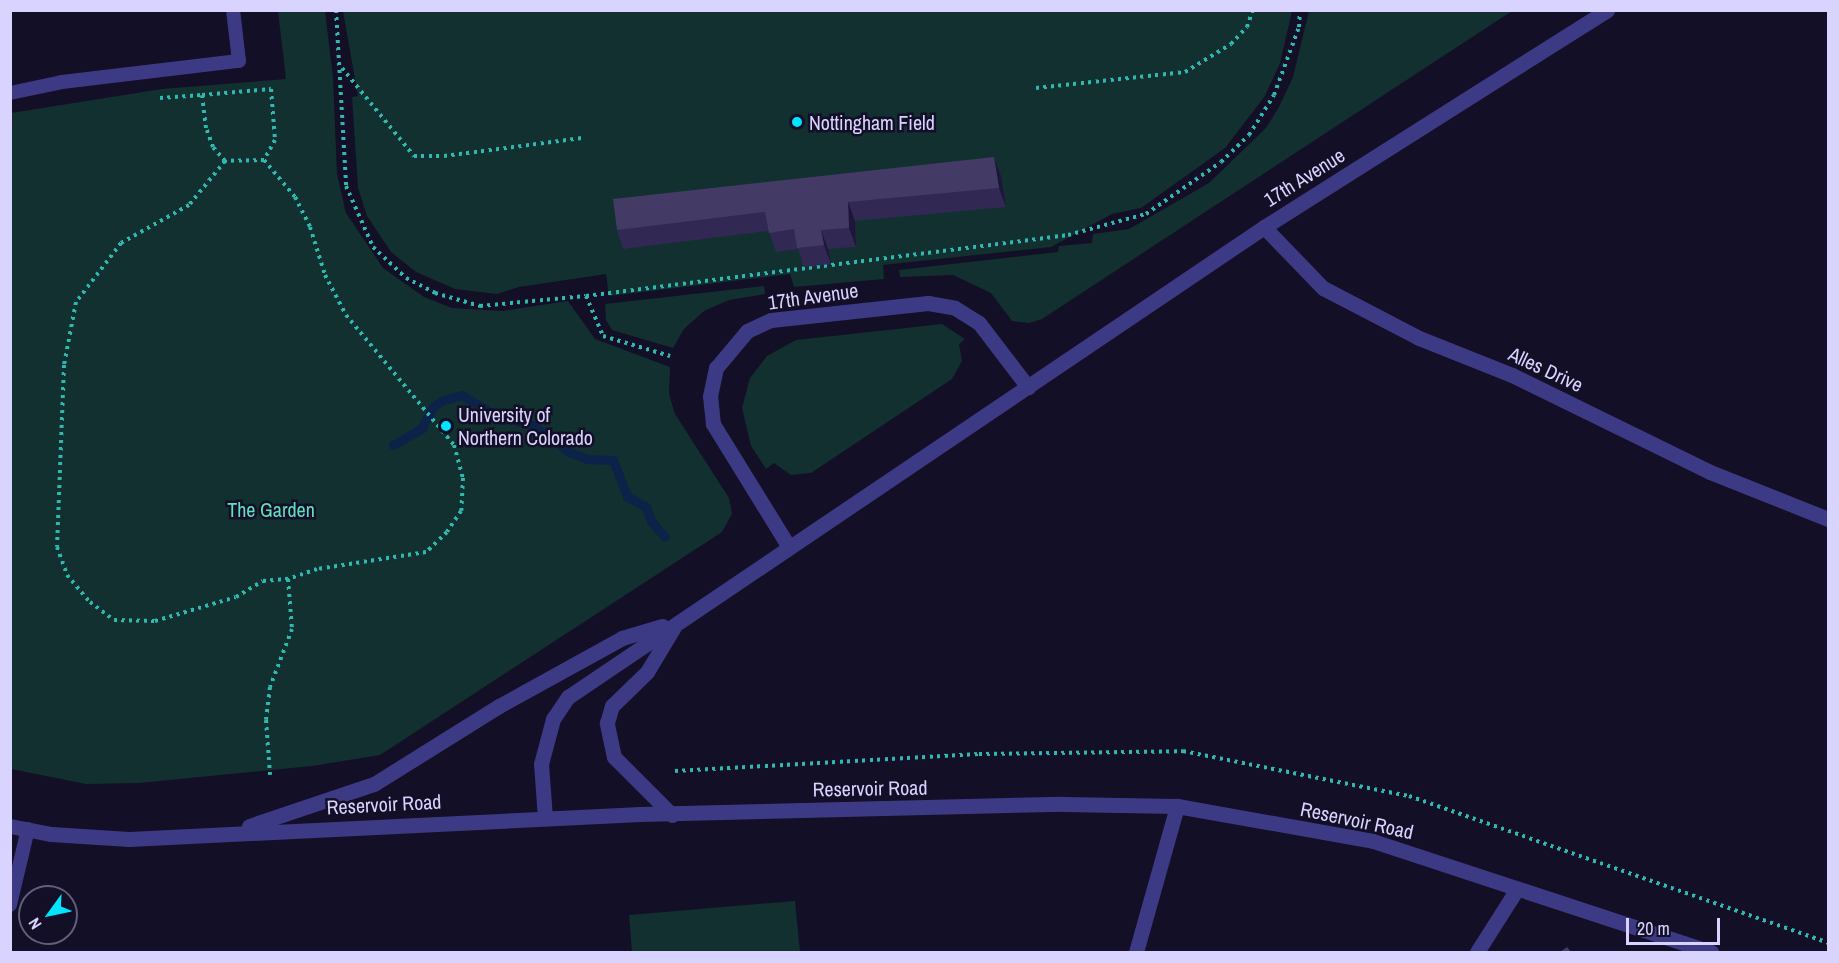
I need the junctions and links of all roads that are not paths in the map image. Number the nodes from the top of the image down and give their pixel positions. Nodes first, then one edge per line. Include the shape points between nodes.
1 (233, 10) edge
2 (1607, 10) edge
3 (10, 93) edge
4 (1264, 227) junction
5 (1028, 387) junction
6 (1828, 519) edge
7 (789, 547) junction
8 (677, 622) junction
9 (1177, 806) junction
10 (672, 815) junction
11 (545, 818) junction
12 (10, 826) edge
13 (28, 829) junction
14 (230, 833) junction
15 (1517, 889) junction
16 (10, 905) edge
17 (1136, 952) edge
18 (1477, 952) edge
19 (1711, 952) edge

1 - 3 lane via 239,61 62,82
2 - 4 street, 17th Avenue
4 - 5 street, 17th Avenue
4 - 6 street, Alles Drive via 1323,288 1419,338 1512,375 1710,472
5 - 7 street, 17th Avenue
5 - 7 street, 17th Avenue via 979,323 955,308 928,303 771,320 747,331 716,368 710,396 713,424
7 - 8 street, 17th Avenue
8 - 10 street via 647,672 612,706 607,723 614,757
8 - 11 street, 17th Avenue via 568,697 553,718 541,764
8 - 14 street via 622,638 499,706 374,784
9 - 10 street, Reservoir Road via 1063,804
9 - 15 street, Reservoir Road via 1373,841
9 - 17 street
10 - 11 street, Reservoir Road
11 - 14 street, Reservoir Road
12 - 13 street, Reservoir Road
13 - 14 street, Reservoir Road via 129,839
13 - 16 lane
15 - 18 street
15 - 19 street, Reservoir Road

